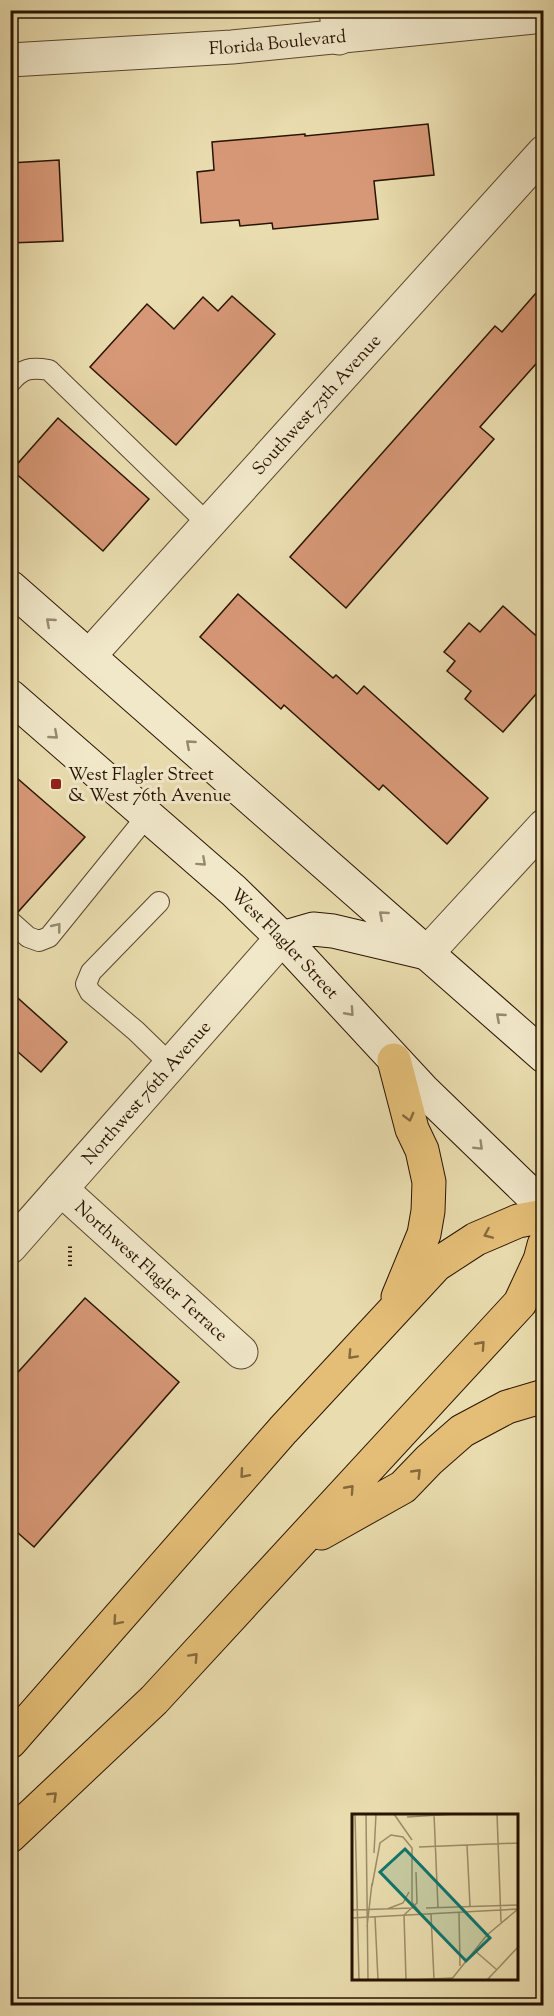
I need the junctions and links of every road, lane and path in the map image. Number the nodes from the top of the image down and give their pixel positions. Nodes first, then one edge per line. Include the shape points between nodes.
1 (543, 16) edge
2 (338, 24) edge
3 (10, 60) edge
4 (543, 152) edge
5 (10, 383) edge
6 (208, 524) junction
7 (10, 587) edge
8 (89, 656) junction
9 (10, 696) edge
10 (147, 816) junction
11 (543, 826) edge
12 (159, 902) dead end
13 (10, 921) edge
14 (282, 938) junction
15 (427, 953) junction
16 (543, 1056) edge
17 (394, 1060) junction
18 (171, 1064) junction
19 (62, 1189) junction
20 (543, 1207) edge
21 (543, 1216) edge
22 (70, 1242) dead end
23 (543, 1245) edge
24 (10, 1247) edge
25 (70, 1266) dead end
26 (392, 1313) junction
27 (242, 1352) dead end
28 (543, 1396) edge
29 (296, 1547) junction
30 (10, 1742) edge
31 (10, 1836) edge

1 - 2 street, Florida Boulevard
2 - 3 street, Florida Boulevard via 232,47
4 - 6 street, Southwest 75th Avenue
5 - 6 lane via 18,373 34,368 49,370
6 - 8 street, Southwest 75th Avenue
8 -> 7 street
15 -> 8 street
9 -> 10 street, West Flagler Street
13 -> 10 lane via 28,937 39,941 49,937
10 -> 14 street, West Flagler Street
11 - 15 street
12 - 18 lane via 91,972 86,984 90,992
14 - 15 street via 313,929 333,931
14 -> 17 street, West Flagler Street
14 - 18 street, Northwest 76th Avenue
16 -> 15 street
17 -> 20 street, West Flagler Street
17 -> 26 highway via 429,1182 424,1234
18 - 19 street, Northwest 76th Avenue
19 - 24 street, Northwest 76th Avenue
19 - 27 street, Northwest Flagler Terrace
21 -> 26 highway via 518,1221 476,1239 436,1265
22 - 25 path
29 -> 23 highway via 520,1303
26 -> 30 highway via 283,1430
29 -> 28 highway via 403,1486 462,1431 507,1407
31 -> 29 highway via 154,1700

